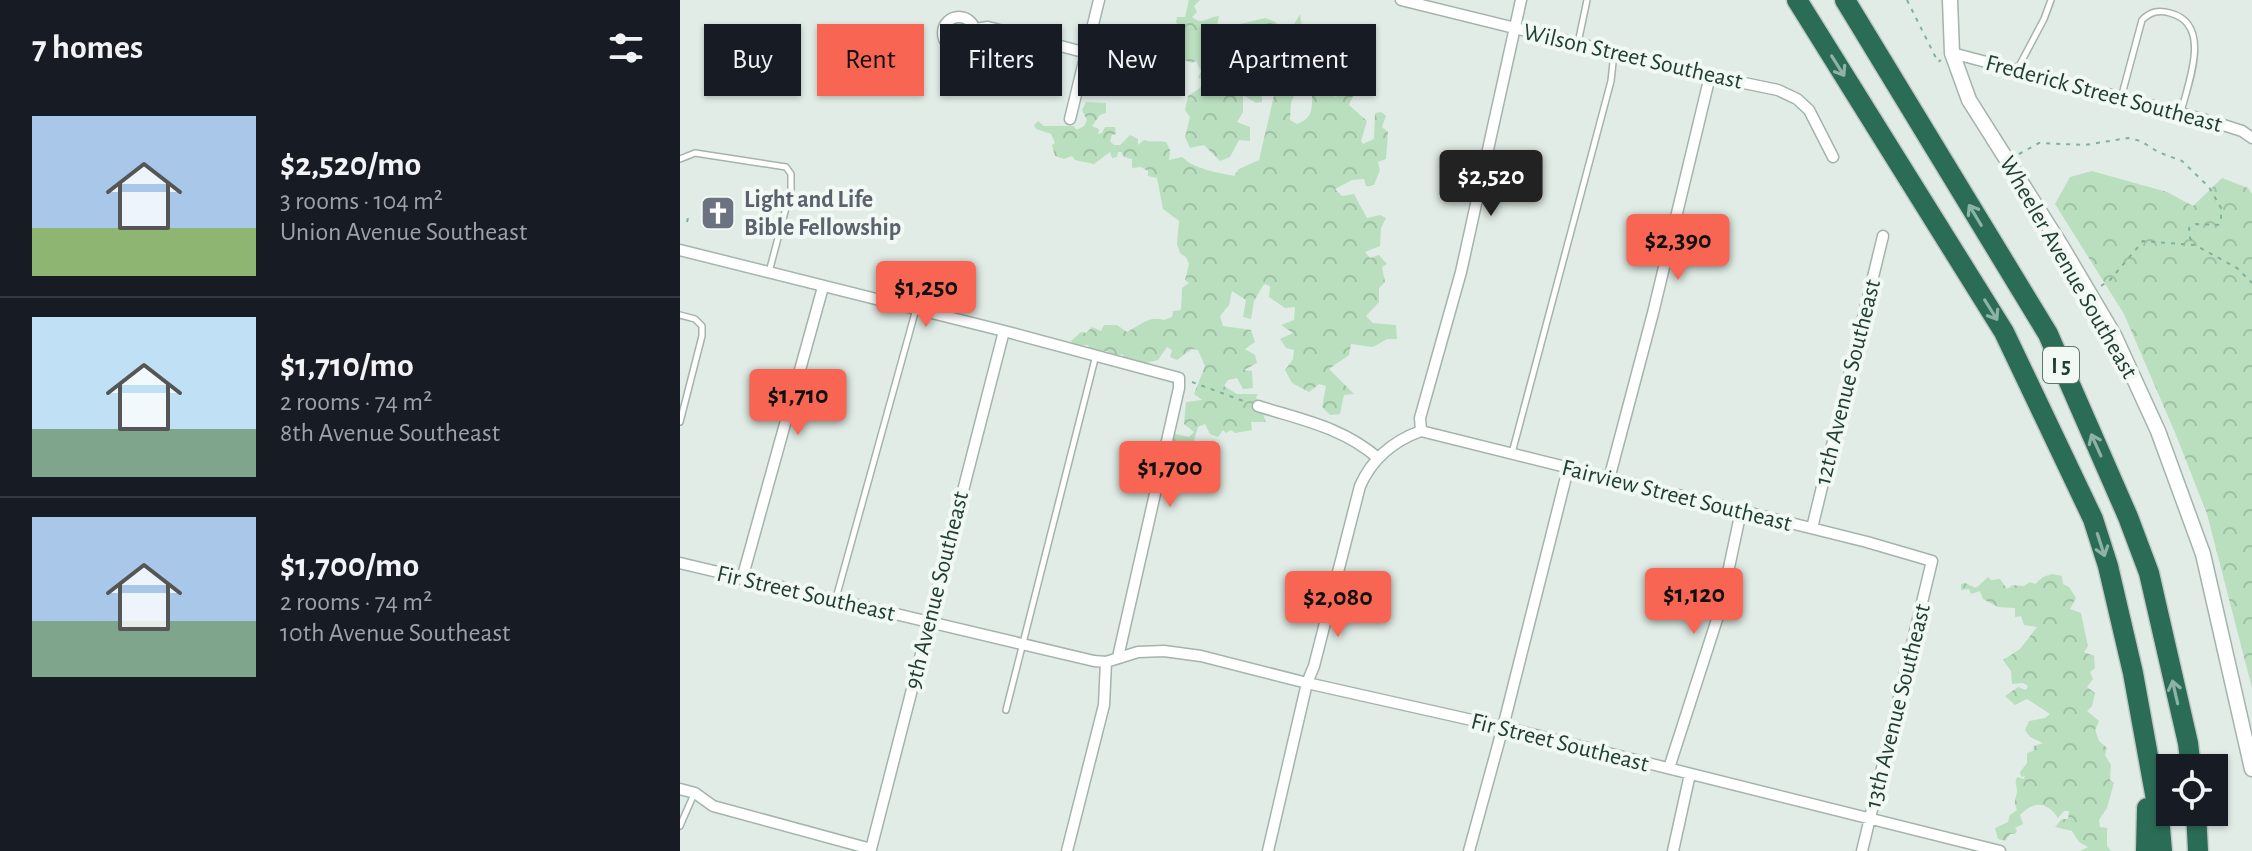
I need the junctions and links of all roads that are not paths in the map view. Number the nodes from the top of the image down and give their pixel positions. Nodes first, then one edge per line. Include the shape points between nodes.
1 (1099, 0) edge
2 (1401, 0) edge
3 (1521, 0) edge
4 (1587, 0) edge
5 (1797, 0) edge
6 (1845, 0) edge
7 (1950, 0) edge
8 (2051, 0) edge
9 (1094, 24) edge
10 (1514, 29) junction
11 (1577, 44) junction
12 (1614, 53) junction
13 (1952, 53) junction
14 (2017, 70) junction
15 (1710, 76) junction
16 (1078, 88) edge
17 (2121, 98) junction
18 (2181, 113) junction
19 (1070, 119) dead end
20 (2252, 138) edge
21 (1833, 157) dead end
22 (680, 159) edge
23 (1883, 236) dead end
24 (680, 250) edge
25 (769, 273) junction
26 (823, 287) junction
27 (916, 309) junction
28 (680, 315) edge
29 (1004, 331) junction
30 (1096, 355) junction
31 (1258, 406) road end
32 (680, 422) edge
33 (1421, 431) junction
34 (1512, 454) junction
35 (1378, 458) junction
36 (1568, 469) junction
37 (1609, 479) junction
38 (1741, 511) junction
39 (1812, 528) junction
40 (1932, 561) joint
41 (680, 563) edge
42 (742, 579) junction
43 (836, 599) junction
44 (927, 622) junction
45 (1022, 645) junction
46 (1118, 657) junction
47 (1106, 662) junction
48 (1307, 683) junction
49 (1006, 710) dead end
50 (1503, 727) junction
51 (2148, 748) junction
52 (2189, 754) edge
53 (1669, 768) junction
54 (2252, 769) edge
55 (1690, 774) junction
56 (680, 789) edge
57 (695, 793) junction
58 (1869, 820) junction
59 (680, 826) edge
60 (2198, 826) edge
61 (1067, 851) edge
62 (1268, 851) edge
63 (1469, 851) edge
64 (1673, 851) edge
65 (1862, 851) edge
66 (2000, 851) edge
67 (2146, 851) edge
68 (2162, 851) edge
69 (2201, 851) edge

1 - 9 street
2 - 10 street, Wilson Street Southeast
3 - 10 street
4 - 11 lane
5 -> 51 highway, I 5 via 2004,332 2060,446 2108,566
52 -> 6 highway, I 5 via 2149,573 2048,334
7 - 13 street, Wheeler Avenue Southeast
8 - 14 lane
10 - 11 street, Wilson Street Southeast
10 - 33 street
11 - 12 street, Wilson Street Southeast
12 - 15 street, Wilson Street Southeast
12 - 34 lane
13 - 14 street, Frederick Street Southeast
13 - 54 street, Wheeler Avenue Southeast via 1969,100 2114,335 2158,431 2203,554
14 - 17 street, Frederick Street Southeast
15 - 21 street, Wilson Street Southeast via 1765,86 1797,99 1809,110
15 - 37 street
16 - 19 street
17 - 18 street, Frederick Street Southeast
17 - 18 lane via 2142,20 2149,13 2174,14 2191,24 2195,38
18 - 20 street, Frederick Street Southeast via 2230,126
22 - 25 lane via 695,153 786,167 791,189
23 - 39 street, 12th Avenue Southeast
24 - 25 street
25 - 26 street
26 - 27 street
26 - 42 street
27 - 29 street
27 - 43 lane
28 - 32 lane via 695,319 702,336
29 - 30 street
29 - 44 street, 9th Avenue Southeast
30 - 45 lane
30 - 46 street via 1179,378
31 - 35 street via 1334,430
33 - 34 street, Fairview Street Southeast
33 - 35 street
34 - 36 street, Fairview Street Southeast
35 - 48 street via 1360,486
36 - 37 street, Fairview Street Southeast
36 - 50 street
37 - 38 street, Fairview Street Southeast
38 - 39 street, Fairview Street Southeast
38 - 53 street via 1720,610
39 - 40 street, Fairview Street Southeast
40 - 58 street, 13th Avenue Southeast
41 - 42 street, Fir Street Southeast
42 - 43 street, Fir Street Southeast
43 - 44 street, Fir Street Southeast
44 - 45 street, Fir Street Southeast
44 - 57 street, 9th Avenue Southeast via 871,849 713,806
45 - 47 street, Fir Street Southeast
45 - 49 lane
46 - 47 street, Fir Street Southeast
46 - 48 street, Fir Street Southeast via 1138,652 1201,656
47 - 61 street via 1104,705
48 - 50 street, Fir Street Southeast
48 - 62 street
50 - 53 street, Fir Street Southeast
50 - 63 street
51 - 67 highway
51 - 68 highway, I 5
53 - 55 street, Fir Street Southeast
55 - 58 street, Fir Street Southeast
55 - 64 street
56 - 57 street
57 - 59 lane
58 - 65 street, 13th Avenue Southeast
58 - 66 street, Fir Street Southeast
60 - 69 highway

